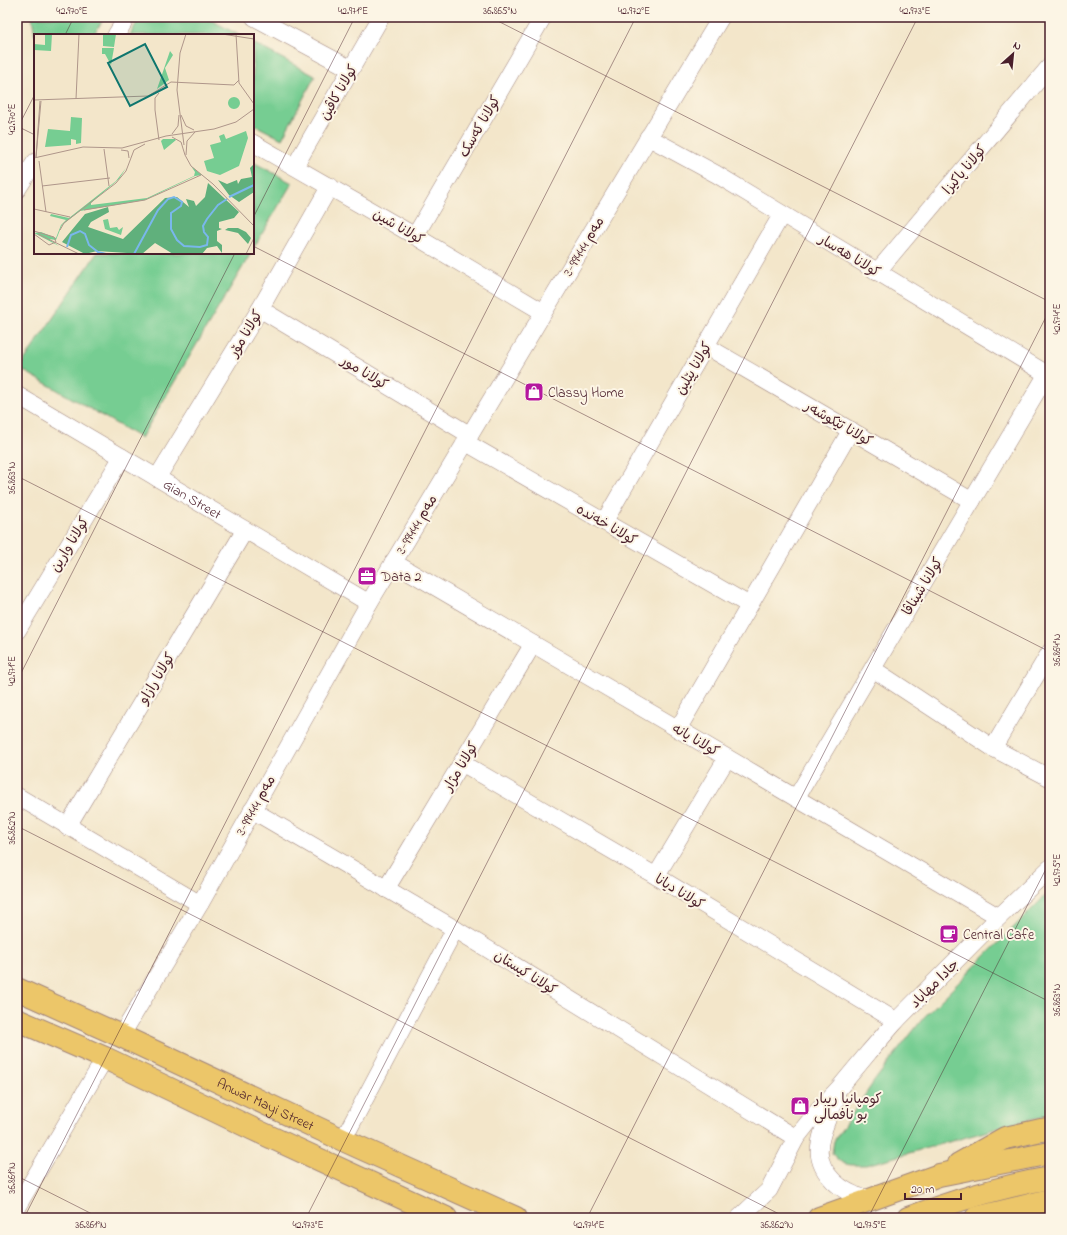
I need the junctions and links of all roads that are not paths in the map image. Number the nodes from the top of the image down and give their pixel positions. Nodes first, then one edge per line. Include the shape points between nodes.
1 (127, 17) edge
2 (254, 17) edge
3 (381, 17) edge
4 (543, 17) edge
5 (721, 17) edge
6 (117, 34) edge
7 (1050, 66) edge
8 (351, 69) junction
9 (648, 137) junction
10 (254, 144) edge
11 (34, 164) edge
12 (295, 166) junction
13 (330, 186) junction
14 (17, 190) edge
15 (782, 214) junction
16 (415, 236) junction
17 (877, 272) junction
18 (260, 309) junction
19 (543, 312) junction
20 (706, 346) junction
21 (1049, 375) edge
22 (17, 395) edge
23 (851, 430) junction
24 (468, 438) junction
25 (122, 457) junction
26 (157, 478) junction
27 (972, 501) junction
28 (604, 522) junction
29 (245, 530) junction
30 (394, 562) junction
31 (369, 603) junction
32 (749, 605) junction
33 (17, 631) edge
34 (534, 644) junction
35 (1050, 652) edge
36 (872, 669) junction
37 (678, 729) junction
38 (993, 748) junction
39 (727, 758) junction
40 (462, 763) junction
41 (1050, 778) edge
42 (17, 796) edge
43 (796, 798) junction
44 (252, 810) junction
45 (67, 826) junction
46 (1050, 868) edge
47 (656, 876) junction
48 (386, 888) junction
49 (200, 904) junction
50 (999, 917) junction
51 (456, 929) junction
52 (17, 989) edge
53 (17, 1020) edge
54 (896, 1021) junction
55 (121, 1036) junction
56 (105, 1058) junction
57 (840, 1087) junction
58 (1050, 1129) edge
59 (796, 1138) junction
60 (343, 1140) junction
61 (1050, 1153) edge
62 (939, 1175) junction
63 (1050, 1178) edge
64 (874, 1198) junction
65 (1050, 1200) edge
66 (17, 1208) edge
67 (446, 1218) edge
68 (516, 1218) edge
69 (739, 1218) edge
70 (819, 1218) edge
71 (908, 1218) edge
72 (976, 1218) edge

1 - 6 street
2 - 8 street
3 - 8 street, کولانا کاڤین
4 - 16 street, کولانا کەسک
5 - 9 street, مەم 99444-3
7 - 17 street, کولانا پاکیزا
8 - 12 street, کولانا کاڤین
9 - 15 street, کولانا هه‌سار
9 - 19 street, مەم 99444-3
10 - 12 street, کولانا شین
11 - 14 street
12 - 13 street, کولانا شین
13 - 16 street, کولانا شین
13 - 18 street, کولانا مۆر
15 - 17 street, کولانا هه‌سار
15 - 20 street, کولانا پێلین
16 - 19 street, کولانا شین
17 - 21 street, کولانا هه‌سار
18 - 24 street, کولانا مور
18 - 26 street, کولانا مۆر
19 - 24 street, مەم 99444-3
20 - 23 street, کولانا تێکوشه‌ر
20 - 28 street, کولانا پێلین
21 - 27 street, کولانا شیناڤا
22 - 25 street, Gian Street
23 - 27 street, کولانا تێکوشه‌ر
23 - 32 street
24 - 28 street, کولانا خه‌نده‌
24 - 30 street, مەم 99444-3
25 - 26 street, Gian Street
25 - 33 street, کولانا وارین
26 - 29 street, Gian Street
27 - 36 street, کولانا شیناڤا
28 - 32 street, کولانا خه‌نده‌
29 - 31 street, Gian Street
29 - 45 street, کولانا رازاو
30 - 31 street, مەم 99444-3
30 - 34 street, کولانا یانه
31 - 44 street, مەم 99444-3
32 - 37 street
34 - 37 street, کولانا یانه
34 - 40 street, کولانا مژار
35 - 38 street
36 - 38 street
36 - 43 street, کولانا شیناڤا
37 - 39 street, کولانا یانه
38 - 41 street
39 - 43 street, کولانا یانه
39 - 47 street
40 - 47 street, کولانا دیانا
40 - 48 street, کولانا مژار
42 - 45 street
43 - 50 street, کولانا یانه
44 - 48 street, کولانا کیستان
44 - 49 street, مەم 99444-3
45 - 49 street
46 - 50 street, جادا مهاباد
47 - 54 street, کولانا دیانا
48 - 51 street, کولانا کیستان
49 - 55 street, مەم 99444-3
50 - 54 street, جادا مهاباد
51 - 59 street, کولانا کیستان
51 - 60 street
52 - 55 main road, Anwar Mayi Street
53 - 56 main road, Anwar Mayi Street
54 - 57 street, جادا مهاباد
55 - 60 main road, Anwar Mayi Street
56 - 66 street
56 - 67 main road, Anwar Mayi Street via 260,1133
57 - 59 street
57 - 64 street via 819,1145 821,1162 829,1177 841,1189 857,1196
58 - 62 main road via 1004,1138
59 - 69 street via 769,1190
60 - 68 main road, Anwar Mayi Street
61 - 62 main road
62 - 64 main road
63 - 71 main road via 947,1204
64 - 70 main road
65 - 72 main road

